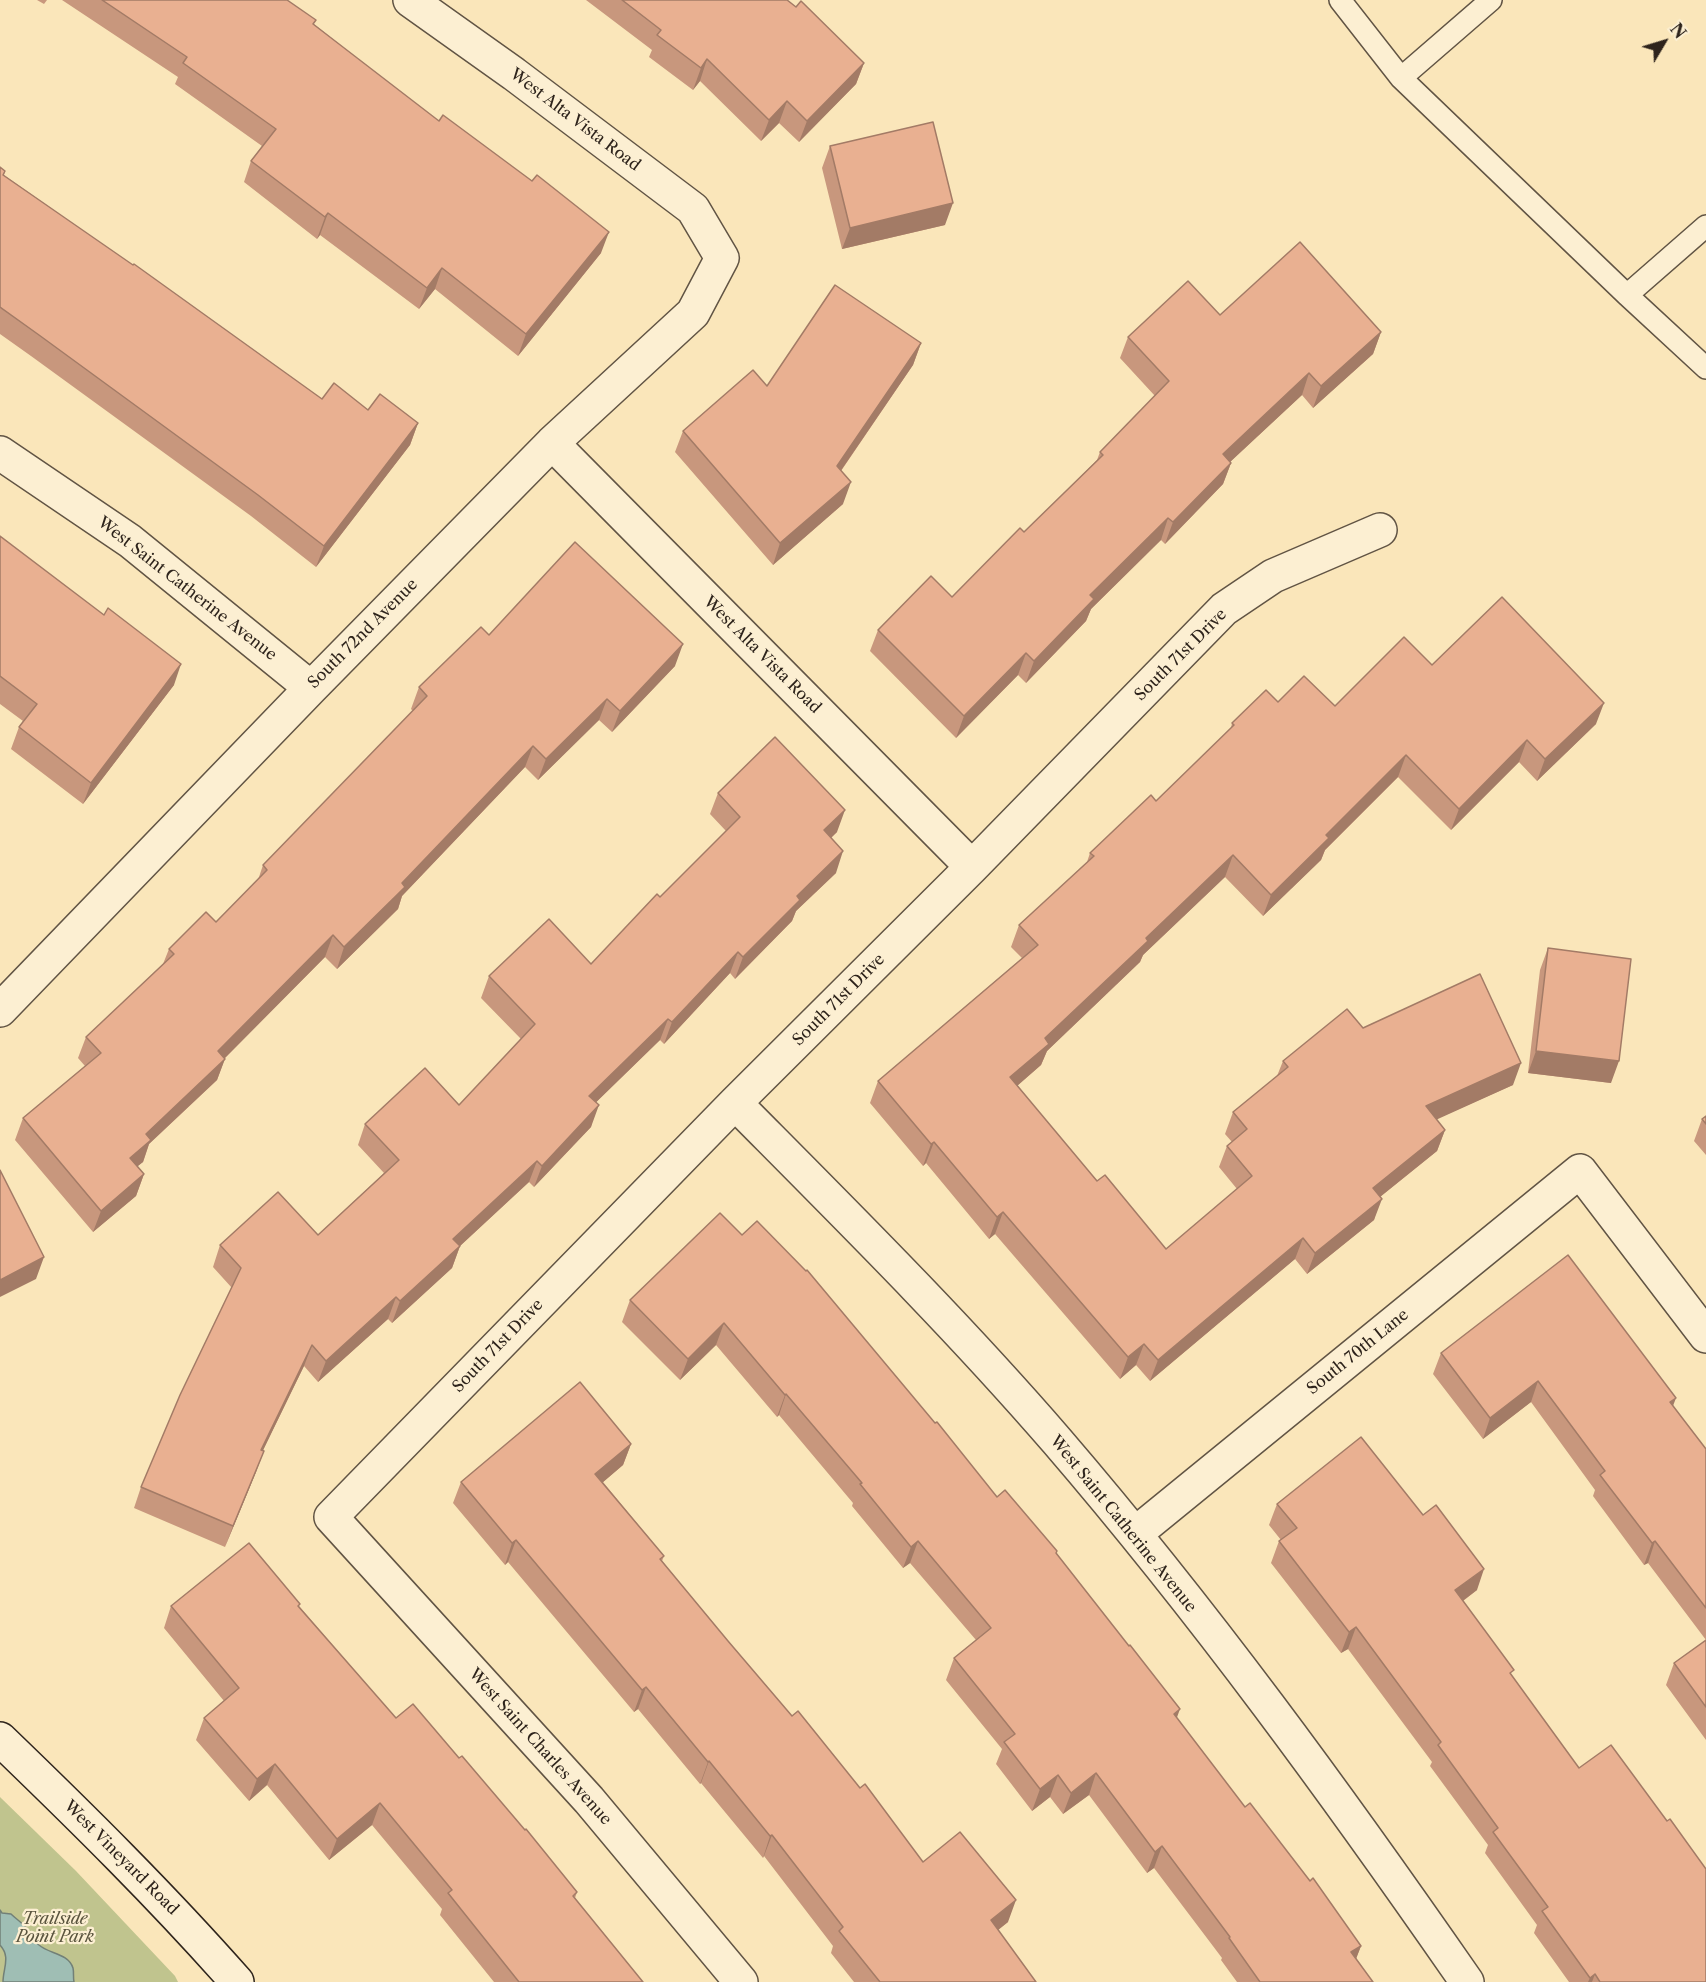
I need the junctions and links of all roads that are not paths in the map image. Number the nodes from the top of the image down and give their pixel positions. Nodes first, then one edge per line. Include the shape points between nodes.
1 (410, 0) edge
2 (1340, 0) edge
3 (1491, 0) edge
4 (1401, 78) junction
5 (1706, 226) edge
6 (722, 258) joint
7 (1627, 295) junction
8 (1706, 368) edge
9 (552, 443) junction
10 (0, 453) edge
11 (1380, 530) dead end
12 (311, 688) junction
13 (972, 867) junction
14 (0, 1011) edge
15 (735, 1103) junction
16 (1706, 1336) edge
17 (331, 1517) joint
18 (1135, 1534) junction
19 (0, 1739) edge
20 (237, 1982) edge
21 (741, 1982) edge
22 (1467, 1982) edge

1 - 6 street, West Alta Vista Road via 693,209
2 - 4 lane
3 - 4 lane
4 - 7 lane
5 - 7 lane
6 - 9 street, South 72nd Avenue via 693,313
7 - 8 lane
9 - 12 street, South 72nd Avenue
9 - 13 street, West Alta Vista Road
10 - 12 street, West Saint Catherine Avenue via 130,541
11 - 13 street, South 71st Drive via 1273,576 1224,609
12 - 14 street, South 72nd Avenue
13 - 15 street, South 71st Drive
15 - 17 street, South 71st Drive
15 - 18 street, West Saint Catherine Avenue via 955,1328
16 - 18 street, South 70th Lane via 1580,1171
17 - 21 street, West Saint Charles Avenue via 590,1800
18 - 22 street, West Saint Catherine Avenue via 1326,1782
19 - 20 street, West Vineyard Road via 105,1840

